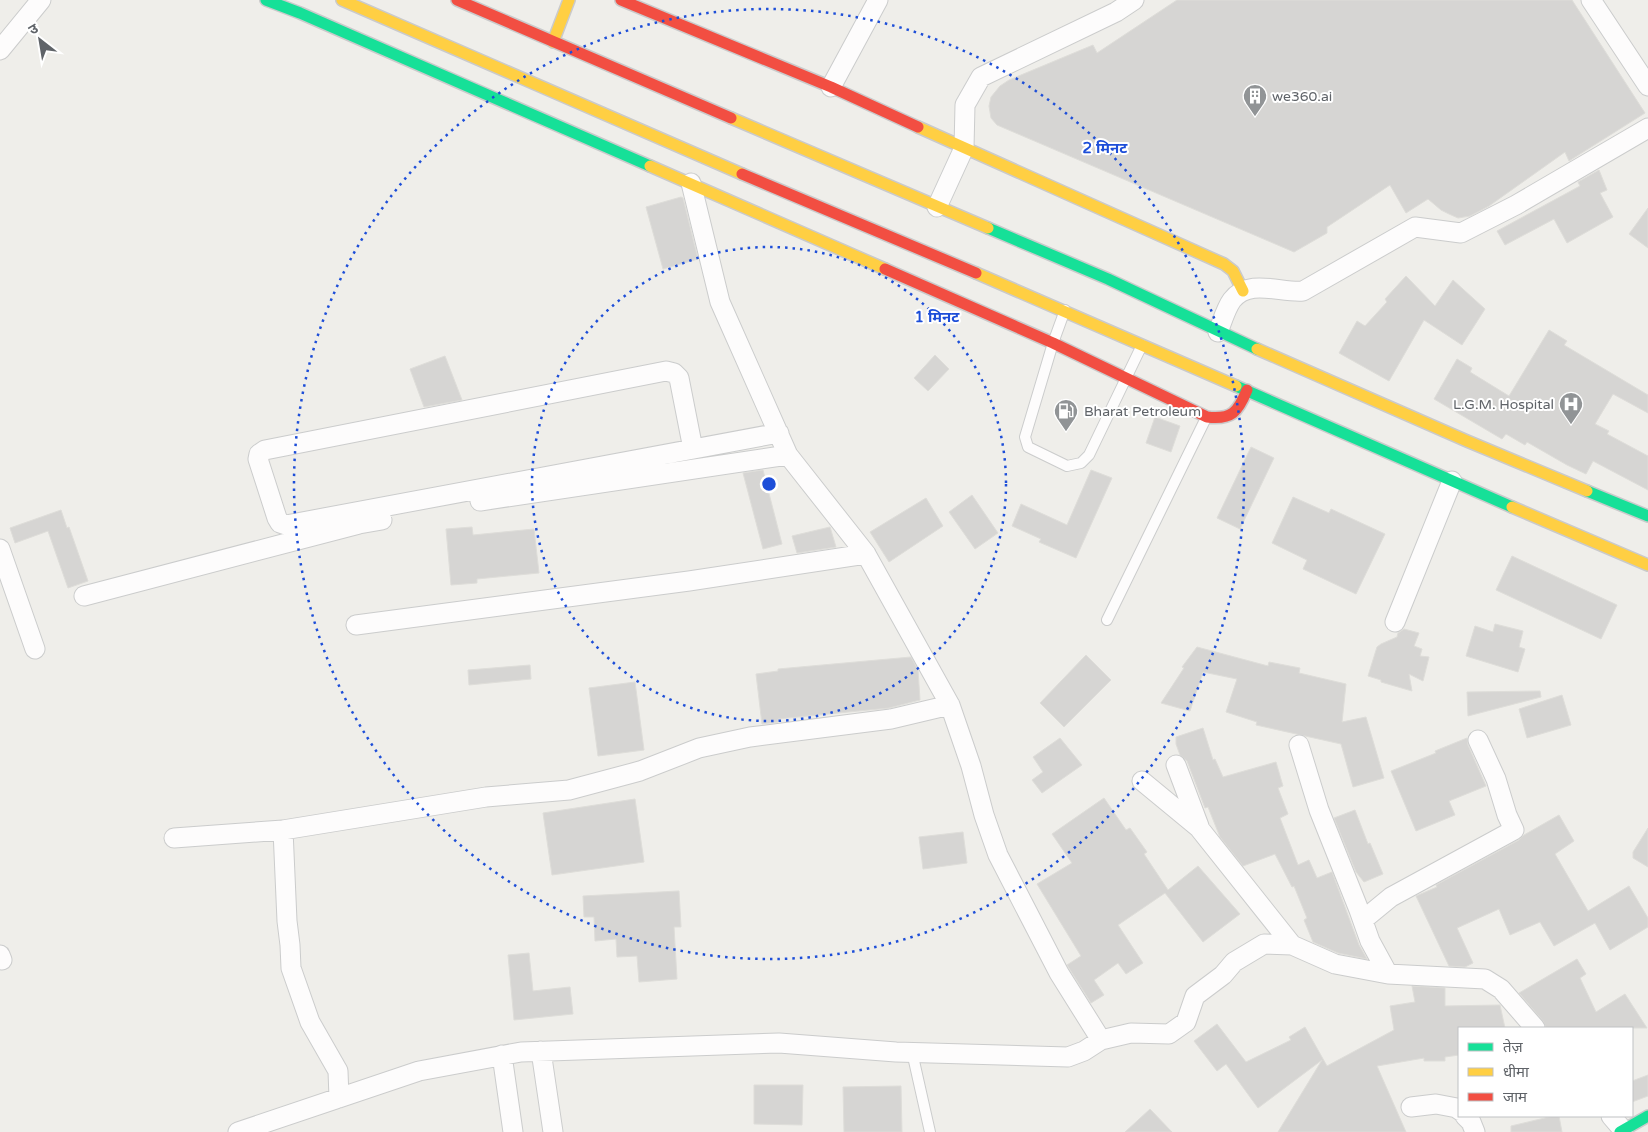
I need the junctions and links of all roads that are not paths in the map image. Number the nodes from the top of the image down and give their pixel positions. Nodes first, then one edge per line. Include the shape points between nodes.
1 (41, 0) edge
2 (266, 0) edge
3 (342, 0) edge
4 (458, 0) edge
5 (569, 0) edge
6 (621, 0) edge
7 (878, 0) edge
8 (1134, 0) edge
9 (1590, 0) edge
10 (554, 42) junction
11 (0, 50) edge
12 (1648, 86) edge
13 (831, 87) junction
14 (1648, 128) edge
15 (964, 148) junction
16 (691, 183) junction
17 (937, 207) junction
18 (1243, 291) junction
19 (1066, 310) junction
20 (1218, 332) junction
21 (1053, 344) junction
22 (1142, 344) junction
23 (1127, 378) junction
24 (1247, 390) junction
25 (1207, 417) junction
26 (779, 434) junction
27 (693, 449) junction
28 (788, 455) junction
29 (1452, 481) junction
30 (1648, 516) edge
31 (0, 549) edge
32 (866, 554) junction
33 (1648, 565) edge
34 (84, 596) dead end
35 (1107, 620) dead end
36 (1395, 622) dead end
37 (356, 625) dead end
38 (35, 649) dead end
39 (950, 705) junction
40 (1478, 740) dead end
41 (1299, 745) dead end
42 (1176, 765) dead end
43 (1142, 781) dead end
44 (1199, 828) junction
45 (284, 830) junction
46 (174, 838) dead end
47 (1363, 920) junction
48 (1292, 945) junction
49 (1388, 974) junction
50 (1534, 1027) edge
51 (1101, 1040) junction
52 (541, 1051) junction
53 (912, 1052) junction
54 (502, 1055) junction
55 (339, 1098) junction
56 (1410, 1107) dead end
57 (1458, 1108) edge
58 (1648, 1116) edge
59 (1466, 1117) edge
60 (1612, 1117) edge
61 (260, 1129) edge
62 (1621, 1131) edge
63 (238, 1132) edge
64 (513, 1132) edge
65 (553, 1132) edge
66 (930, 1132) edge
67 (1475, 1132) edge

1 - 11 street
2 - 16 main road
3 - 19 main road via 679,148
4 - 10 main road
5 - 10 main road
6 - 13 main road
7 - 13 street
8 - 15 street via 1116,12 981,77 965,105
9 - 12 street
10 - 17 main road
13 - 15 main road
14 - 18 street via 1516,205 1461,233 1415,227 1303,291 1256,287
15 - 17 street
15 - 18 main road via 1224,264 1233,271
16 - 21 main road
16 - 26 street via 720,302
17 - 20 main road via 1108,280
18 - 20 street via 1232,300
19 - 21 lane
19 - 22 main road
20 - 30 main road
21 - 23 main road
21 - 23 lane via 1025,437 1028,447 1067,466 1082,463 1088,455
22 - 23 lane
22 - 24 main road
23 - 25 main road
24 - 25 main road via 1240,408 1229,417
24 - 29 main road
25 - 35 lane
26 - 27 street
26 - 28 street
27 - 27 street via 286,524 277,518 258,459 265,450 666,371 679,378
28 - 32 street
28 - 34 street via 473,502 359,524
29 - 33 main road
29 - 36 street
31 - 38 street
32 - 37 street
32 - 39 street
39 - 45 street via 891,720 750,737 700,748 640,771 569,790 486,797
39 - 51 street via 998,855 1059,974
40 - 47 street via 1514,830 1391,897
41 - 47 street via 1319,810
42 - 44 street
43 - 44 street
44 - 48 street
45 - 46 street
45 - 55 street via 291,968 310,1022 338,1071
47 - 49 street
48 - 49 street via 1335,964
48 - 51 street via 1264,944 1234,962 1223,975 1195,996 1186,1022 1169,1034 1130,1033
49 - 50 street via 1485,979 1501,990
51 - 53 street via 1068,1057
52 - 53 street via 779,1044
52 - 54 street
52 - 65 street
53 - 66 lane
54 - 55 street via 418,1071
54 - 64 street
55 - 61 street
56 - 57 street via 1436,1104
58 - 62 main road
59 - 67 street
60 - 62 street
61 - 63 street

